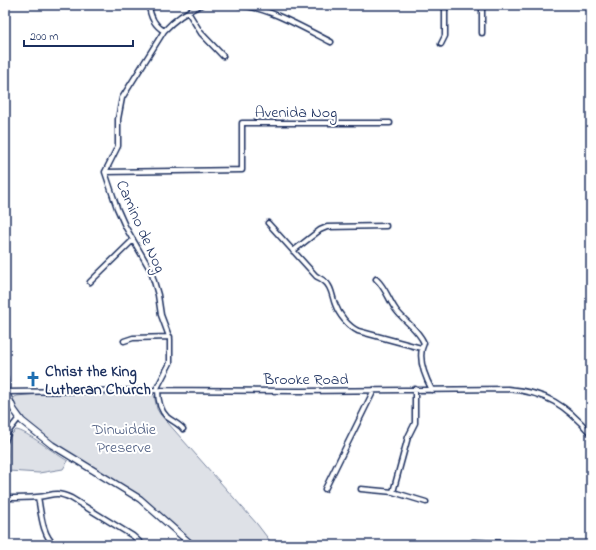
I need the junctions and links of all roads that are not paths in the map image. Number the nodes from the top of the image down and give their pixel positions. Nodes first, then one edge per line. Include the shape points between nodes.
1 (149, 5) edge
2 (201, 5) edge
3 (239, 5) edge
4 (445, 5) edge
5 (482, 5) edge
6 (188, 12) junction
7 (164, 32) junction
8 (482, 33) dead end
9 (331, 42) dead end
10 (441, 44) dead end
11 (223, 56) dead end
12 (390, 123) dead end
13 (105, 172) junction
14 (268, 222) dead end
15 (386, 226) dead end
16 (133, 240) junction
17 (293, 251) junction
18 (376, 279) dead end
19 (90, 282) dead end
20 (170, 337) junction
21 (124, 341) dead end
22 (421, 348) junction
23 (5, 379) edge
24 (157, 390) junction
25 (374, 390) junction
26 (415, 390) junction
27 (432, 390) junction
28 (5, 392) edge
29 (19, 418) junction
30 (183, 429) dead end
31 (591, 434) edge
32 (5, 441) edge
33 (5, 468) edge
34 (361, 488) dead end
35 (325, 489) dead end
36 (393, 492) junction
37 (38, 497) junction
38 (5, 498) edge
39 (426, 502) dead end
40 (5, 513) edge
41 (473, 542) dead end
42 (55, 545) edge
43 (143, 545) edge
44 (192, 545) edge
45 (561, 545) edge

1 - 7 street via 155,23
2 - 6 street, Camino de Nog
3 - 9 street via 264,11
4 - 10 street via 445,36
5 - 8 street
6 - 7 street, Camino de Nog
6 - 11 street via 201,33
7 - 13 street, Camino de Nog via 122,98 118,119 118,146
12 - 13 street, Avenida Nog via 242,123 242,170
13 - 16 street, Camino de Nog via 117,208
14 - 17 street
15 - 17 street via 328,227 320,230
16 - 19 street
16 - 20 street, Camino de Nog via 151,270 161,315
17 - 22 street via 316,276 325,281 332,292 335,305 352,328
18 - 22 street via 399,313 421,335 424,343
20 - 21 street via 133,338
20 - 24 street, Camino de Nog via 170,363
22 - 27 street via 424,373
23 - 28 main road
24 - 25 street, Brooke Road
24 - 28 street, Brooke Road
24 - 30 street via 163,411
25 - 26 street, Brooke Road
25 - 35 street
26 - 27 street, Brooke Road
26 - 36 street via 415,423 408,437
27 - 31 street, Brooke Road via 508,390 531,393 544,397 572,413
28 - 29 main road
29 - 32 street via 8,432
29 - 44 main road via 52,445 140,499
33 - 38 street
34 - 36 street
36 - 39 street
37 - 38 street
37 - 42 street via 46,532
37 - 43 street via 53,493 71,498
38 - 40 street
41 - 45 street

